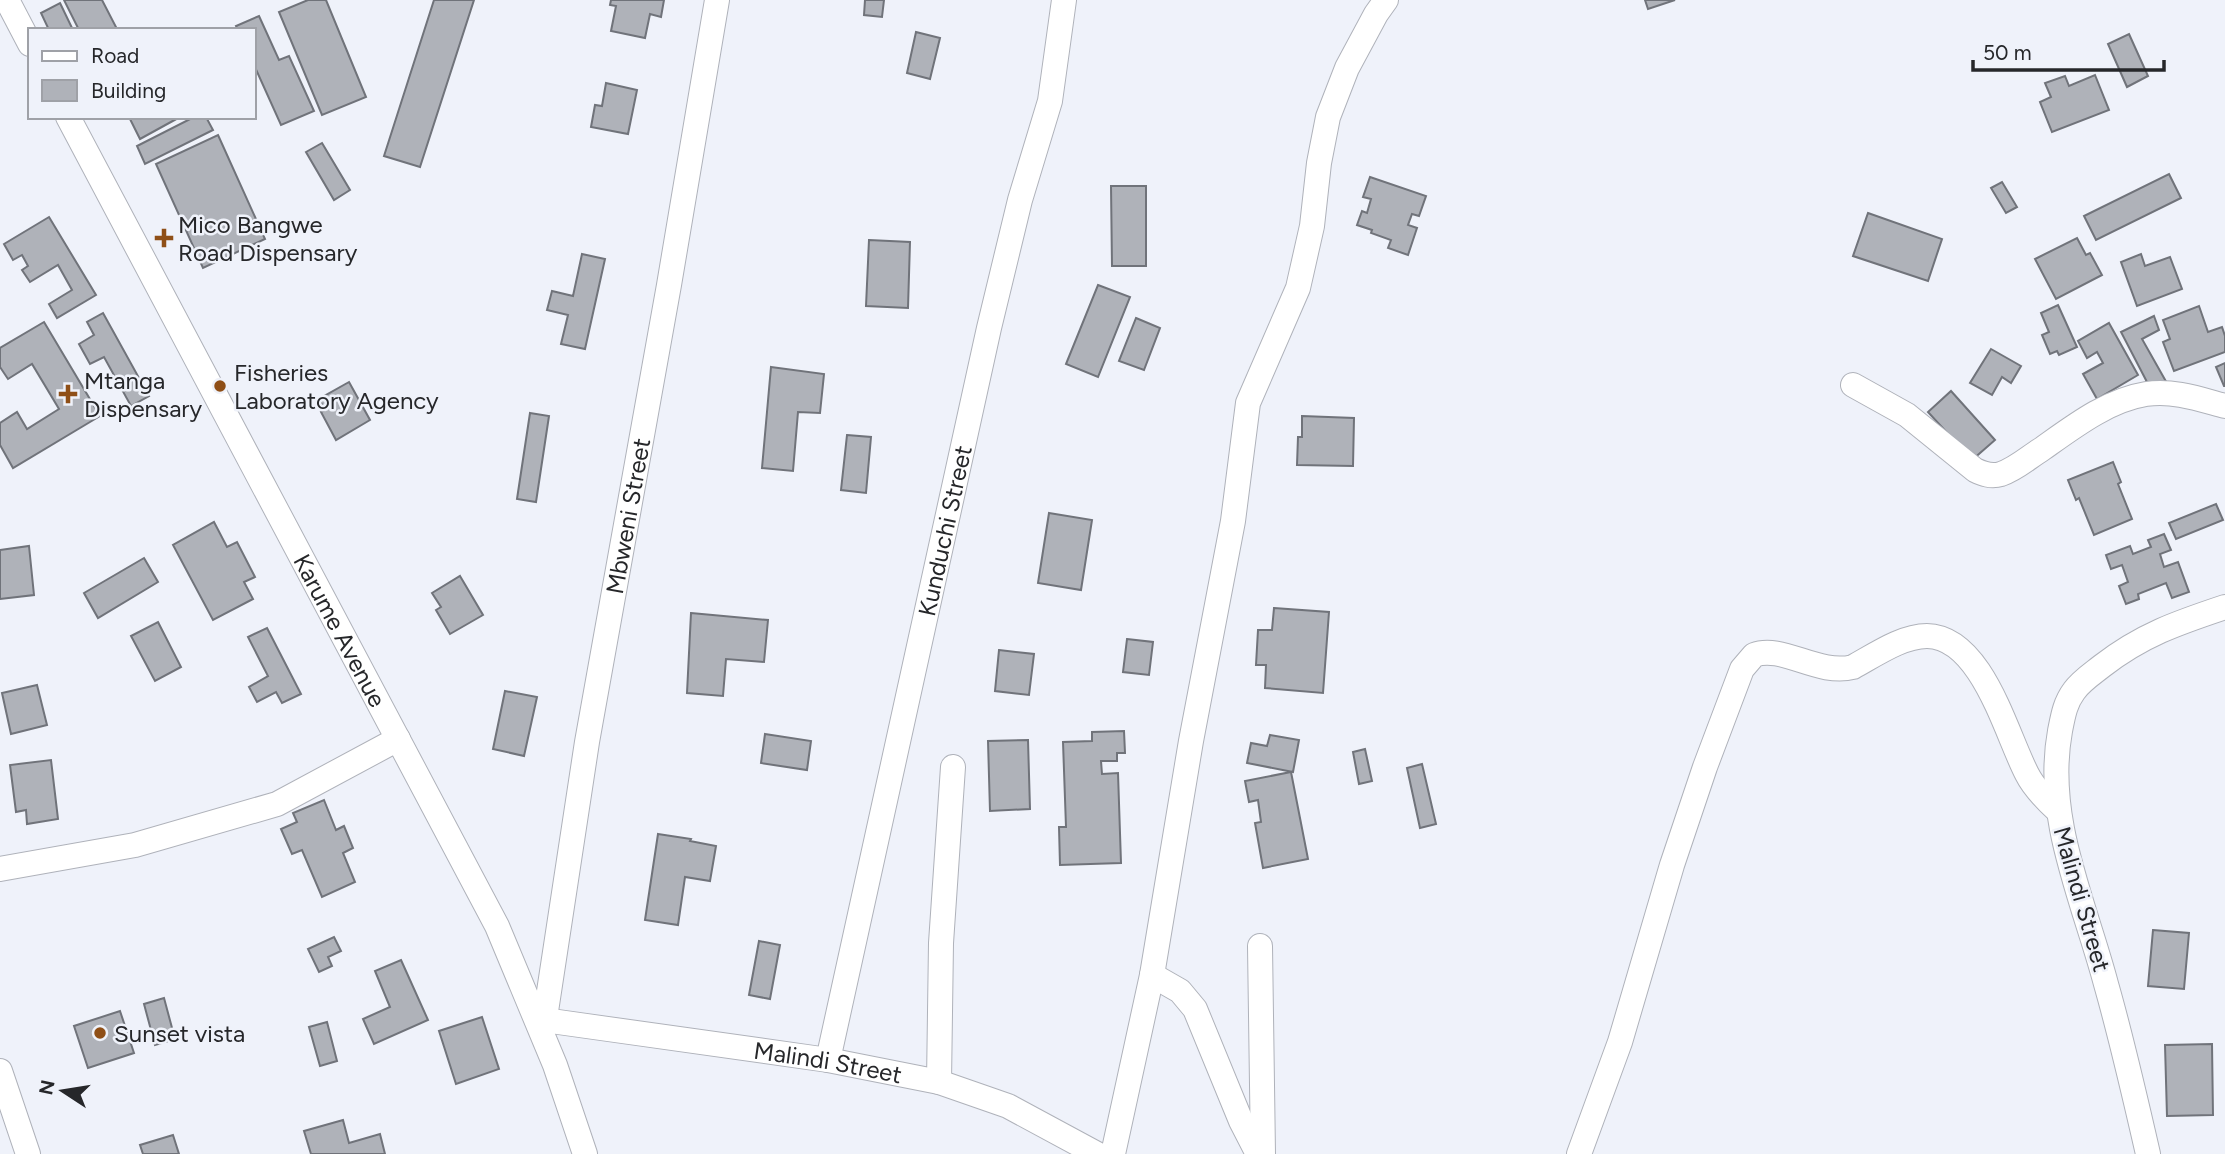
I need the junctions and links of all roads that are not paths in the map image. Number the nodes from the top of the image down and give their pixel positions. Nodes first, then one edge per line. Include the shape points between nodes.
1 (7, 0) edge
2 (717, 0) edge
3 (1064, 0) edge
4 (1386, 0) edge
5 (28, 40) edge
6 (69, 119) edge
7 (1853, 385) dead end
8 (2225, 406) edge
9 (2225, 607) edge
10 (398, 739) junction
11 (953, 766) dead end
12 (2058, 811) junction
13 (0, 869) edge
14 (1260, 946) dead end
15 (1152, 975) junction
16 (543, 1027) junction
17 (828, 1060) junction
18 (0, 1071) edge
19 (939, 1082) junction
20 (28, 1154) edge
21 (585, 1154) edge
22 (1097, 1154) edge
23 (1113, 1154) edge
24 (1260, 1154) edge
25 (1580, 1154) edge
26 (2148, 1154) edge

1 - 5 street
2 - 16 street, Mbweni Street via 587,741
3 - 17 street, Kunduchi Street via 1050,101 989,328
4 - 15 street via 1347,68 1328,117 1298,288 1248,403 1233,521
6 - 10 street, Karume Avenue
7 - 8 street via 1908,415 1987,475 2022,463 2123,400 2176,393
9 - 12 street, Malindi Street via 2134,643 2079,685 2065,707 2057,746
10 - 13 street via 277,804 135,845
10 - 16 street, Karume Avenue via 497,926
11 - 19 street via 941,943
12 - 25 street via 2028,777 1989,691 1955,644 1926,636 1905,640 1844,670 1770,653 1754,655 1742,669 1705,767 1620,1042
12 - 26 street, Malindi Street via 2128,1063
14 - 24 street
15 - 23 street
15 - 24 street via 1180,991 1195,1009 1241,1121
16 - 17 street, Malindi Street
16 - 21 street, Karume Avenue
17 - 19 street, Malindi Street
18 - 20 street
19 - 22 street, Malindi Street via 1008,1106

